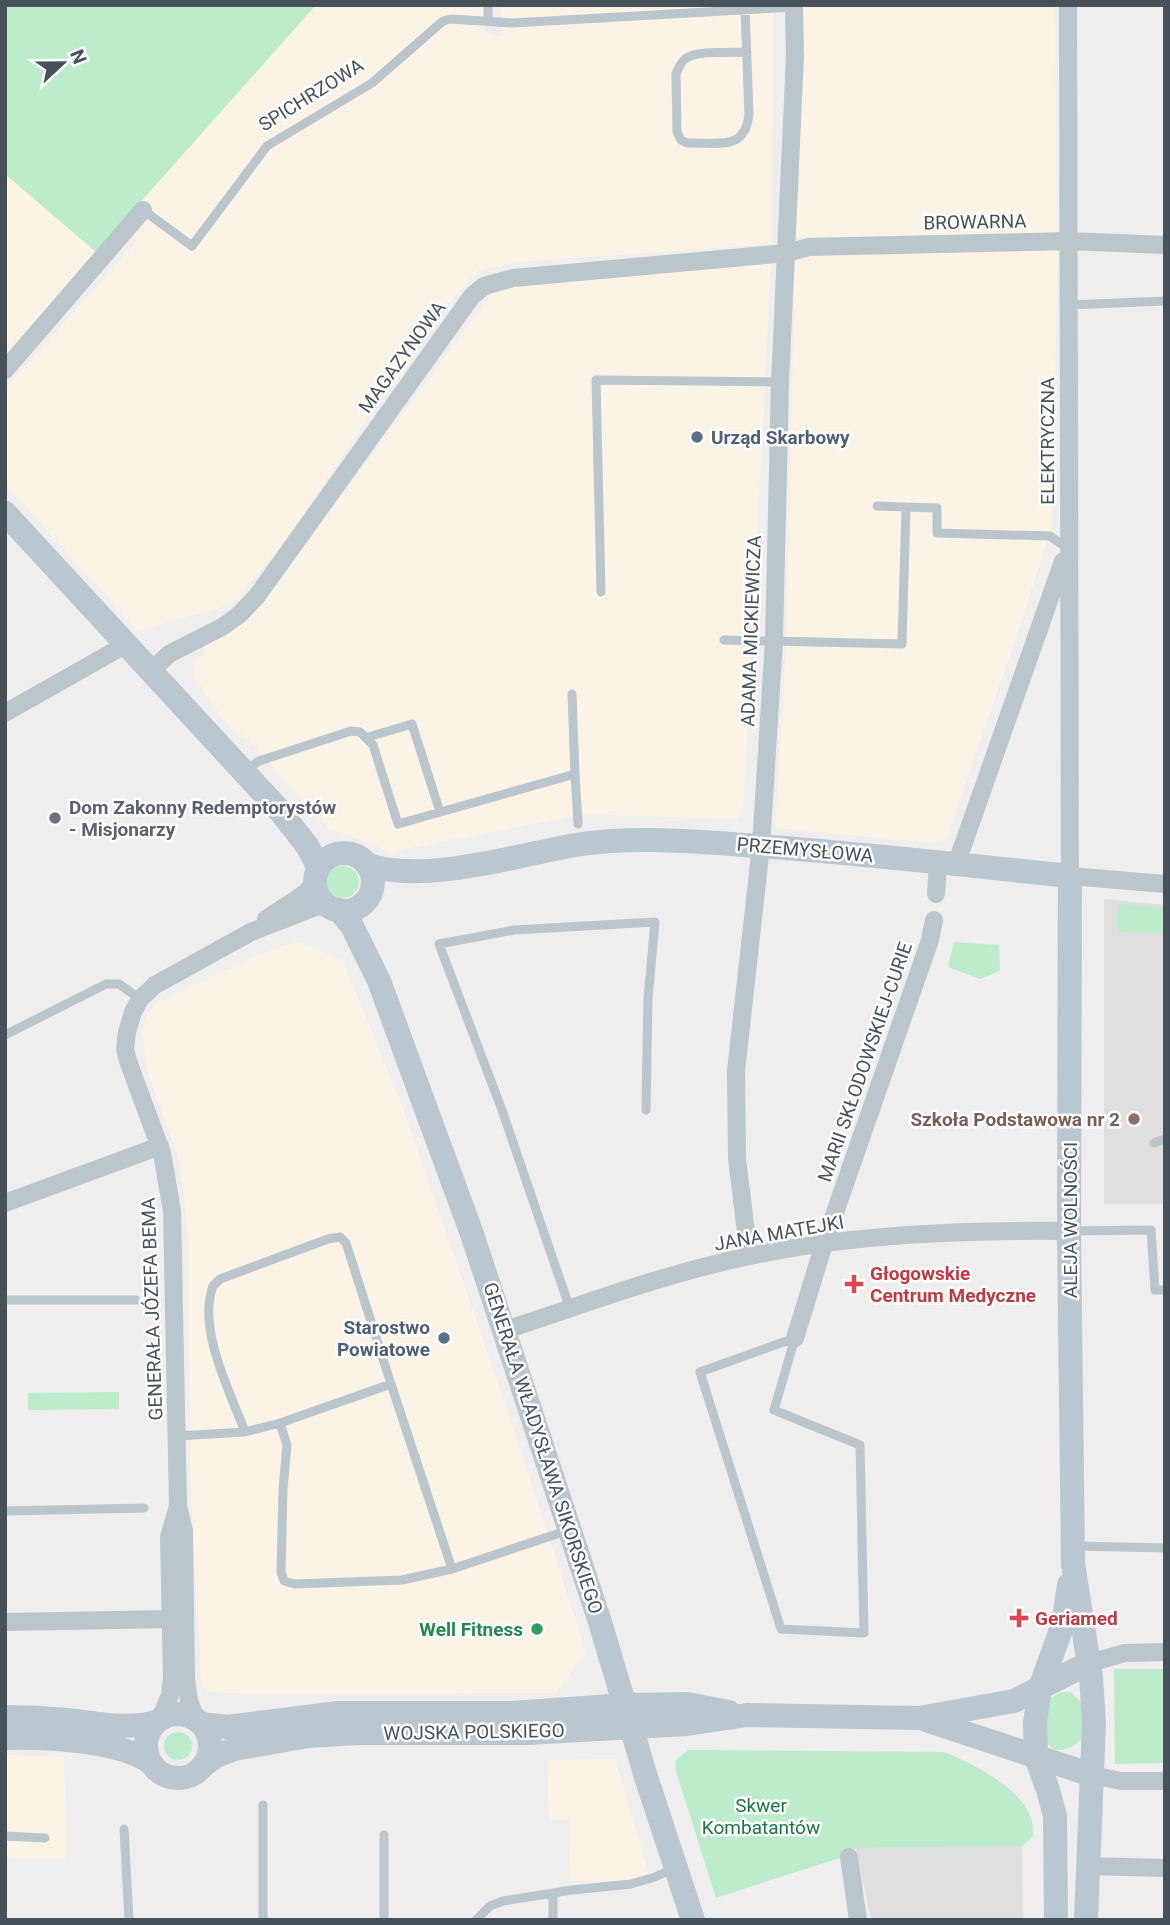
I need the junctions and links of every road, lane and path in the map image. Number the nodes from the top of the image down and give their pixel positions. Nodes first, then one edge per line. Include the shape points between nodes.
1 (488, 5) edge
2 (1068, 5) edge
3 (794, 6) edge
4 (745, 10) junction
5 (488, 21) junction
6 (747, 52) junction
7 (143, 210) joint
8 (1069, 241) junction
9 (1165, 245) edge
10 (787, 253) junction
11 (1165, 301) edge
12 (1069, 305) junction
13 (5, 370) edge
14 (780, 382) junction
15 (877, 506) dead end
16 (906, 507) junction
17 (5, 513) edge
18 (1067, 548) junction
19 (601, 592) dead end
20 (724, 640) dead end
21 (774, 640) junction
22 (125, 645) junction
23 (150, 672) junction
24 (572, 694) dead end
25 (5, 713) edge
26 (368, 737) junction
27 (243, 772) junction
28 (575, 774) junction
29 (271, 801) junction
30 (440, 812) junction
31 (578, 824) dead end
32 (761, 846) junction
33 (341, 853) junction
34 (366, 864) junction
35 (947, 864) junction
36 (446, 870) junction
37 (317, 875) junction
38 (1070, 876) junction
39 (1165, 884) edge
40 (936, 894) dead end
41 (349, 903) junction
42 (934, 920) dead end
43 (251, 932) junction
44 (140, 999) junction
45 (5, 1035) edge
46 (646, 1110) dead end
47 (1165, 1139) edge
48 (1154, 1143) dead end
49 (160, 1146) junction
50 (5, 1203) edge
51 (1069, 1231) junction
52 (824, 1244) junction
53 (749, 1256) junction
54 (1165, 1290) edge
55 (5, 1300) edge
56 (136, 1300) dead end
57 (570, 1309) junction
58 (505, 1330) junction
59 (795, 1338) junction
60 (391, 1384) junction
61 (280, 1423) junction
62 (245, 1433) junction
63 (177, 1436) junction
64 (178, 1506) junction
65 (144, 1508) dead end
66 (5, 1511) edge
67 (570, 1529) junction
68 (1165, 1548) edge
69 (1072, 1555) junction
70 (452, 1569) junction
71 (172, 1619) junction
72 (5, 1622) edge
73 (1165, 1652) edge
74 (1089, 1664) junction
75 (1040, 1688) junction
76 (629, 1716) junction
77 (5, 1717) edge
78 (919, 1718) junction
79 (158, 1720) junction
80 (199, 1721) junction
81 (5, 1738) edge
82 (1036, 1757) junction
83 (150, 1762) junction
84 (205, 1764) junction
85 (1093, 1775) junction
86 (1165, 1781) edge
87 (263, 1805) dead end
88 (124, 1829) dead end
89 (384, 1835) dead end
90 (5, 1836) edge
91 (45, 1838) dead end
92 (849, 1857) dead end
93 (1087, 1866) junction
94 (676, 1868) junction
95 (1165, 1868) edge
96 (553, 1894) junction
97 (128, 1920) edge
98 (263, 1920) edge
99 (384, 1920) edge
100 (475, 1920) edge
101 (553, 1920) edge
102 (693, 1920) edge
103 (858, 1920) edge
104 (1056, 1920) edge
105 (1086, 1920) edge

1 - 5 lane
2 - 8 street, ELEKTRYCZNA
3 - 4 lane, SPICHRZOWA
3 - 10 street, ADAMA MICKIEWICZA
4 - 5 lane, SPICHRZOWA
4 - 6 lane
5 - 7 lane, SPICHRZOWA via 443,21 372,83 267,146 192,246
6 - 6 lane via 749,114 743,136 733,142 681,140 677,132 679,66 695,55
7 - 13 street, SPICHRZOWA
8 - 9 street, BROWARNA
8 - 10 street, BROWARNA via 809,247
8 - 12 street, ELEKTRYCZNA
10 - 14 street, ADAMA MICKIEWICZA
10 - 23 street, MAGAZYNOWA via 513,278 484,286 472,296 257,596 239,615 169,654
11 - 12 lane
12 - 18 street, ELEKTRYCZNA
14 - 19 lane via 596,380
14 - 21 street, ADAMA MICKIEWICZA
15 - 16 lane
16 - 18 lane via 937,508 937,533 1050,536
16 - 21 lane via 902,644
17 - 22 street
18 - 35 street
18 - 38 street, ELEKTRYCZNA
20 - 21 lane
21 - 32 street, ADAMA MICKIEWICZA
22 - 23 street
22 - 25 street
23 - 27 street
24 - 28 lane
26 - 27 lane via 351,731 259,761
26 - 30 lane via 398,824
26 - 30 lane via 412,724
27 - 29 street
28 - 30 lane
28 - 31 lane
29 - 33 street via 324,845
29 - 37 street via 308,847
32 - 35 street, PRZEMYSŁOWA
32 - 36 street, PRZEMYSŁOWA via 631,840
32 - 53 street, ADAMA MICKIEWICZA via 736,1070 737,1159
33 - 34 street via 355,855
33 - 37 street via 328,857
34 - 36 street, PRZEMYSŁOWA via 387,870
34 - 41 street via 372,878
35 - 38 street, PRZEMYSŁOWA
35 - 40 street
36 - 41 street, PRZEMYSŁOWA via 426,879 382,887
37 - 41 street via 318,895
37 - 43 street via 304,894
38 - 39 street, PRZEMYSŁOWA
38 - 51 street, ALEJA WOLNOŚCI
41 - 43 street via 316,906
41 - 58 street, GENERAŁA WŁADYSŁAWA SIKORSKIEGO via 352,926 379,981
42 - 52 street, MARII SKŁODOWSKIEJ-CURIE
43 - 44 street via 155,985
44 - 45 lane via 119,984 106,984
44 - 49 street, GENERAŁA JÓZEFA BEMA via 125,1049
46 - 57 lane via 655,922 514,930 439,944
47 - 48 lane
49 - 50 street
49 - 63 street, GENERAŁA JÓZEFA BEMA via 173,1217
51 - 52 street, JANA MATEJKI via 907,1235
51 - 54 lane via 1151,1230 1155,1290
51 - 69 street, ALEJA WOLNOŚCI
52 - 53 street, JANA MATEJKI
52 - 59 street, MARII SKŁODOWSKIEJ-CURIE
53 - 57 street, JANA MATEJKI via 656,1279
55 - 56 lane
57 - 58 street, JANA MATEJKI
58 - 67 street, GENERAŁA WŁADYSŁAWA SIKORSKIEGO
59 - 59 lane via 700,1372 781,1629 864,1633 860,1445 774,1410
60 - 61 lane
60 - 62 lane via 346,1243 340,1237 328,1239 220,1279 213,1286 212,1342
60 - 70 lane
61 - 62 lane
61 - 70 lane via 287,1445 284,1581 402,1580
62 - 63 lane
63 - 64 street, GENERAŁA JÓZEFA BEMA
64 - 71 street, GENERAŁA JÓZEFA BEMA via 169,1537
64 - 80 street, GENERAŁA JÓZEFA BEMA via 184,1531 186,1679 189,1701
65 - 66 lane
67 - 70 lane
67 - 76 street, GENERAŁA WŁADYSŁAWA SIKORSKIEGO
68 - 69 lane
69 - 74 street, ALEJA WOLNOŚCI
69 - 75 street, ALEJA WOLNOŚCI via 1063,1624
71 - 72 street
71 - 79 street, GENERAŁA JÓZEFA BEMA via 172,1683
73 - 74 street via 1125,1653
74 - 75 street, WOJSKA POLSKIEGO
74 - 85 street, ALEJA WOLNOŚCI
75 - 78 street, WOJSKA POLSKIEGO via 1003,1704
75 - 82 street, ALEJA WOLNOŚCI
76 - 78 street, WOJSKA POLSKIEGO via 687,1724 747,1715
76 - 80 street, WOJSKA POLSKIEGO via 338,1713 227,1727
76 - 84 street, WOJSKA POLSKIEGO via 528,1733 308,1736 234,1749
76 - 94 street, GENERAŁA WŁADYSŁAWA SIKORSKIEGO
77 - 79 street via 123,1726
78 - 82 street, WOJSKA POLSKIEGO
79 - 80 street via 176,1713
79 - 83 street via 145,1744
80 - 84 street via 210,1742
81 - 83 street via 110,1747
82 - 85 street, WOJSKA POLSKIEGO
82 - 104 street via 1055,1816
83 - 84 street via 162,1774 178,1779 195,1774
85 - 86 street via 1121,1781
85 - 93 street
87 - 98 lane
88 - 97 lane
89 - 99 lane
90 - 91 lane
92 - 103 street
93 - 95 street
93 - 105 street
94 - 96 lane via 631,1884
94 - 102 street, GENERAŁA WŁADYSŁAWA SIKORSKIEGO
96 - 100 lane via 503,1901
96 - 101 lane

